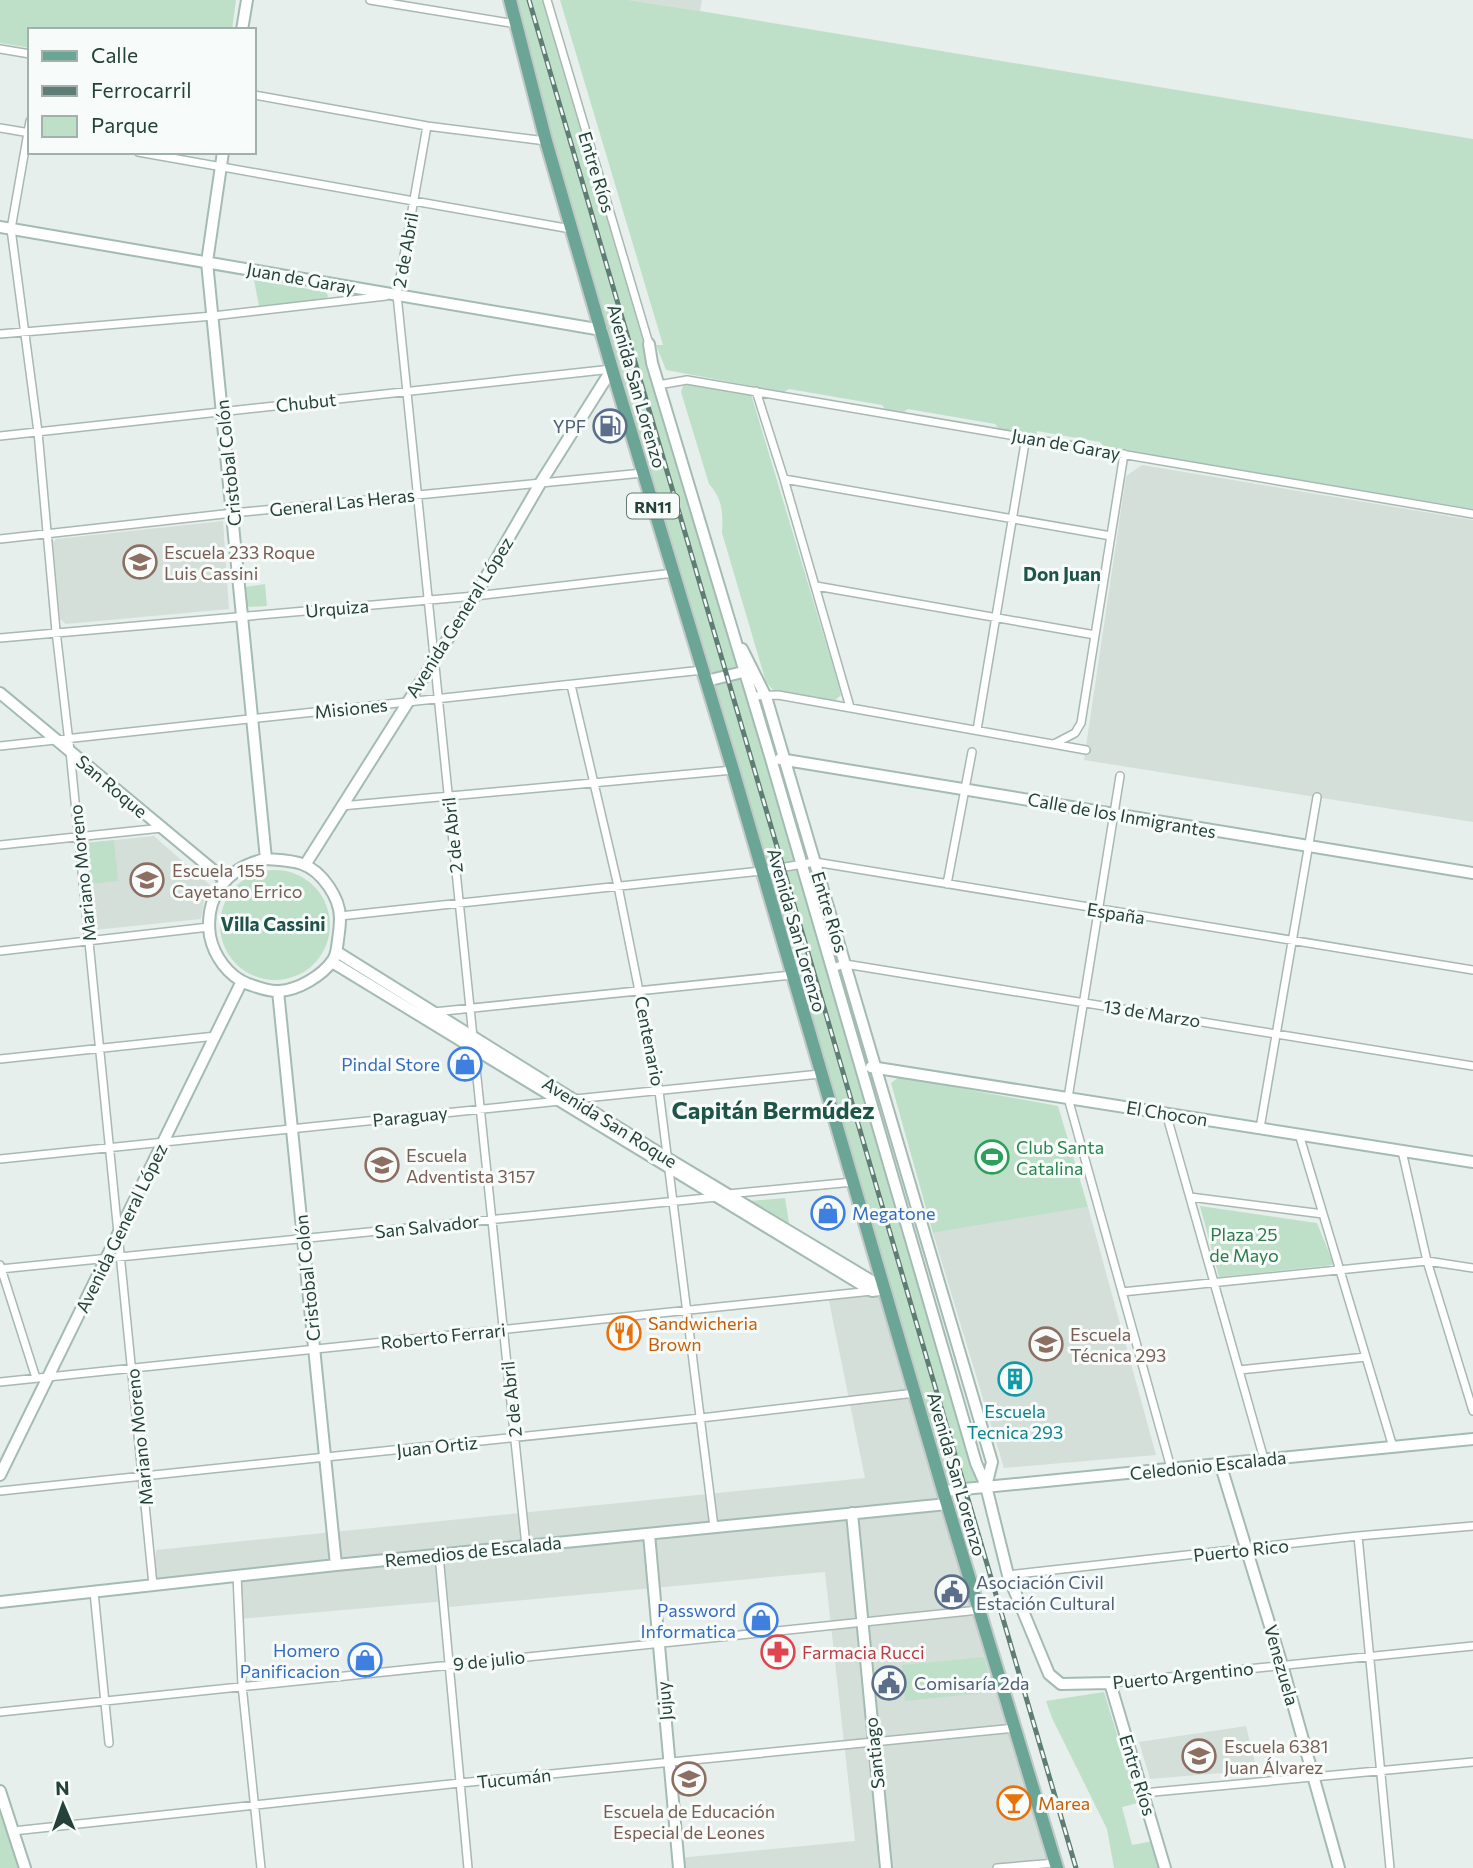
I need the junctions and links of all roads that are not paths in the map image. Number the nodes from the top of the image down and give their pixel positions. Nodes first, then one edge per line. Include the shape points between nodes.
1 (247, 0) edge
2 (370, 0) edge
3 (510, 0) edge
4 (547, 0) edge
5 (516, 24) junction
6 (242, 28) edge
7 (0, 49) edge
8 (28, 54) edge
9 (256, 95) edge
10 (428, 125) junction
11 (0, 128) edge
12 (28, 133) edge
13 (28, 137) edge
14 (546, 141) junction
15 (149, 154) edge
16 (223, 154) edge
17 (221, 167) junction
18 (414, 202) junction
19 (4, 229) edge
20 (573, 229) junction
21 (206, 262) junction
22 (397, 295) junction
23 (214, 316) junction
24 (602, 330) junction
25 (26, 331) junction
26 (0, 334) edge
27 (649, 344) joint
28 (612, 369) junction
29 (662, 384) junction
30 (756, 391) junction
31 (406, 392) junction
32 (223, 411) junction
33 (38, 432) junction
34 (0, 436) edge
35 (1026, 438) junction
36 (1124, 454) junction
37 (643, 473) junction
38 (784, 479) junction
39 (541, 482) junction
40 (417, 494) junction
41 (233, 513) junction
42 (1473, 514) edge
43 (1013, 519) junction
44 (46, 534) junction
45 (1111, 536) junction
46 (0, 539) edge
47 (674, 573) junction
48 (816, 586) junction
49 (475, 596) junction
50 (428, 600) junction
51 (243, 617) junction
52 (996, 618) junction
53 (56, 631) junction
54 (1095, 635) junction
55 (0, 638) edge
56 (434, 659) junction
57 (748, 671) junction
58 (704, 676) junction
59 (571, 685) junction
60 (0, 693) edge
61 (764, 694) junction
62 (752, 696) junction
63 (438, 699) junction
64 (407, 703) junction
65 (850, 707) junction
66 (253, 719) junction
67 (977, 730) junction
68 (62, 739) junction
69 (1054, 744) junction
70 (0, 746) edge
71 (1086, 750) dead end
72 (70, 751) junction
73 (972, 752) dead end
74 (771, 759) junction
75 (784, 759) junction
76 (733, 770) junction
77 (1120, 776) dead end
78 (595, 783) junction
79 (965, 789) junction
80 (448, 796) junction
81 (1317, 797) dead end
82 (340, 806) junction
83 (1114, 813) junction
84 (162, 828) junction
85 (77, 837) junction
86 (0, 845) edge
87 (1309, 847) junction
88 (266, 859) junction
89 (815, 862) junction
90 (801, 863) junction
91 (304, 865) junction
92 (761, 871) junction
93 (1473, 873) edge
94 (225, 880) junction
95 (947, 884) junction
96 (618, 886) junction
97 (459, 903) junction
98 (1099, 910) junction
99 (340, 916) junction
100 (209, 927) junction
101 (88, 942) junction
102 (1292, 942) junction
103 (0, 951) edge
104 (334, 957) junction
105 (845, 964) junction
106 (832, 968) junction
107 (1473, 970) edge
108 (792, 975) junction
109 (242, 981) junction
110 (278, 991) junction
111 (640, 991) junction
112 (1084, 1003) junction
113 (470, 1008) junction
114 (431, 1012) junction
115 (416, 1014) junction
116 (1276, 1033) junction
117 (216, 1036) junction
118 (474, 1043) junction
119 (100, 1048) junction
120 (0, 1059) edge
121 (875, 1066) junction
122 (1473, 1066) edge
123 (861, 1069) junction
124 (820, 1074) junction
125 (659, 1091) junction
126 (1068, 1098) junction
127 (575, 1099) junction
128 (559, 1101) junction
129 (481, 1109) junction
130 (1166, 1113) junction
131 (293, 1128) junction
132 (1260, 1128) junction
133 (1299, 1134) junction
134 (163, 1142) junction
135 (110, 1147) junction
136 (1402, 1151) junction
137 (0, 1158) edge
138 (1473, 1162) edge
139 (668, 1163) junction
140 (853, 1182) junction
141 (723, 1196) junction
142 (1190, 1197) junction
143 (673, 1201) junction
144 (1323, 1214) junction
145 (492, 1220) junction
146 (922, 1225) junction
147 (908, 1229) junction
148 (119, 1234) junction
149 (303, 1238) junction
150 (121, 1257) junction
151 (106, 1258) junction
152 (1427, 1261) junction
153 (0, 1268) edge
154 (1473, 1268) edge
155 (1340, 1270) junction
156 (1214, 1283) junction
157 (879, 1290) junction
158 (1122, 1292) junction
159 (687, 1311) junction
160 (504, 1329) junction
161 (954, 1333) junction
162 (939, 1336) junction
163 (314, 1349) junction
164 (1366, 1357) junction
165 (132, 1368) junction
166 (1239, 1370) junction
167 (42, 1378) junction
168 (0, 1382) edge
169 (915, 1393) junction
170 (1473, 1411) edge
171 (701, 1418) junction
172 (515, 1437) junction
173 (1473, 1439) edge
174 (1393, 1447) junction
175 (325, 1457) junction
176 (1264, 1459) junction
177 (1220, 1463) junction
178 (1171, 1468) junction
179 (0, 1475) edge
180 (143, 1476) junction
181 (986, 1486) junction
182 (0, 1491) edge
183 (945, 1497) junction
184 (852, 1513) junction
185 (1473, 1526) edge
186 (714, 1527) junction
187 (649, 1534) junction
188 (1358, 1536) junction
189 (526, 1546) junction
190 (1247, 1549) junction
191 (439, 1555) junction
192 (336, 1565) junction
193 (1008, 1575) junction
194 (237, 1576) junction
195 (153, 1586) junction
196 (94, 1592) junction
197 (0, 1602) edge
198 (979, 1609) junction
199 (862, 1622) junction
200 (659, 1644) junction
201 (1473, 1646) edge
202 (1368, 1655) junction
203 (447, 1665) junction
204 (1282, 1665) junction
205 (1110, 1683) junction
206 (1061, 1684) joint
207 (242, 1685) junction
208 (105, 1701) junction
209 (0, 1712) edge
210 (1015, 1728) junction
211 (109, 1743) dead end
212 (872, 1743) junction
213 (670, 1762) junction
214 (1473, 1762) edge
215 (1380, 1770) junction
216 (1313, 1776) junction
217 (460, 1783) junction
218 (0, 1791) edge
219 (1143, 1793) junction
220 (255, 1805) junction
221 (13, 1831) junction
222 (1056, 1865) edge
223 (25, 1868) edge
224 (261, 1868) edge
225 (468, 1868) edge
226 (679, 1868) edge
227 (886, 1868) edge
228 (997, 1868) edge
229 (1165, 1868) edge
230 (1339, 1868) edge
231 (1390, 1868) edge

1 - 6 street
2 - 5 street
3 - 5 main road, Avenida San Lorenzo / RN11
4 - 27 street, Entre Ríos
5 - 14 main road, Avenida San Lorenzo / RN11
7 - 8 street
9 - 10 street
10 - 14 street
10 - 18 street, 2 de Abril
11 - 12 street
13 - 19 street
14 - 20 main road, Avenida San Lorenzo / RN11
15 - 17 street
16 - 17 street, Cristobal Colón
17 - 18 street
17 - 21 street, Cristobal Colón
18 - 20 street
18 - 22 street, 2 de Abril
19 - 21 street, Juan de Garay
19 - 25 street
20 - 24 main road, Avenida San Lorenzo / RN11
21 - 22 street, Juan de Garay
21 - 23 street, Cristobal Colón
22 - 23 street
22 - 24 street, Juan de Garay
22 - 31 street, 2 de Abril
23 - 25 street
23 - 32 street, Cristobal Colón
24 - 28 main road, Avenida San Lorenzo / RN11
25 - 26 street
25 - 33 street
27 - 29 street, Entre Ríos
28 - 31 street, Chubut
28 - 37 main road, Avenida San Lorenzo / RN11
28 - 39 street, Avenida General López
29 - 30 street, Juan de Garay via 687,380
29 - 57 street, Entre Ríos
30 - 35 street, Juan de Garay
30 - 38 street
31 - 32 street, Chubut
31 - 40 street, 2 de Abril
32 - 33 street, Chubut
32 - 41 street, Cristobal Colón
33 - 34 street, Chubut
33 - 44 street
35 - 36 street, Juan de Garay
35 - 43 street
36 - 42 street, Juan de Garay
36 - 45 street
37 - 39 street, General Las Heras
37 - 47 main road, Avenida San Lorenzo / RN11
38 - 43 street
38 - 48 street
39 - 40 street, General Las Heras
39 - 49 street, Avenida General López
40 - 41 street, General Las Heras
40 - 50 street, 2 de Abril
41 - 44 street, General Las Heras
41 - 51 street, Cristobal Colón
43 - 45 street
43 - 52 street
44 - 46 street, General Las Heras
44 - 53 street
45 - 54 street
47 - 49 street, Urquiza
47 - 58 main road, Avenida San Lorenzo / RN11
48 - 52 street
48 - 65 street
49 - 50 street, Urquiza
49 - 56 street, Avenida General López
50 - 51 street, Urquiza
50 - 56 street, 2 de Abril
51 - 53 street, Urquiza
51 - 66 street, Cristobal Colón
52 - 54 street
52 - 67 street
53 - 55 street, Urquiza
53 - 68 street
54 - 69 street via 1081,723 1075,733
56 - 63 street, 2 de Abril
56 - 64 street, Avenida General López
57 - 58 street
57 - 61 street, Entre Ríos
57 - 62 street, Entre Ríos
58 - 59 street, Misiones
58 - 76 main road, Avenida San Lorenzo / RN11
59 - 63 street, Misiones
59 - 78 street, Centenario
60 - 68 street, San Roque
61 - 62 street
61 - 65 street
61 - 75 street, Entre Ríos
62 - 74 street, Entre Ríos
63 - 64 street, Misiones
63 - 80 street, 2 de Abril
64 - 66 street, Misiones
64 - 82 street, Avenida General López
65 - 67 street
66 - 68 street, Misiones
66 - 88 street, Cristobal Colón
67 - 69 street
68 - 70 street, Misiones
68 - 72 street, San Roque
69 - 71 street
72 - 84 street, San Roque
72 - 85 street, Mariano Moreno
73 - 79 street
74 - 75 street, Calle de los Inmigrantes
74 - 90 street, Entre Ríos
75 - 79 street, Calle de los Inmigrantes
75 - 89 street, Entre Ríos
76 - 78 street
76 - 92 main road, Avenida San Lorenzo / RN11
77 - 83 street
78 - 80 street
78 - 96 street, Centenario
79 - 83 street, Calle de los Inmigrantes
79 - 95 street
80 - 82 street
80 - 97 street, 2 de Abril
81 - 87 street
82 - 91 street, Avenida General López
83 - 87 street, Calle de los Inmigrantes
83 - 98 street
84 - 85 street
84 - 94 street, San Roque
85 - 86 street
85 - 101 street, Mariano Moreno
87 - 93 street, Calle de los Inmigrantes
87 - 102 street
88 - 91 street
88 - 94 street via 250,862
89 - 90 street, España
89 - 95 street, España
89 - 105 street, Entre Ríos
90 - 92 street, España
90 - 106 street, Entre Ríos
91 - 99 street via 332,891
92 - 96 street, España
92 - 108 main road, Avenida San Lorenzo / RN11
94 - 100 street via 213,900
95 - 98 street, España
96 - 97 street, España
96 - 111 street, Centenario
97 - 99 street, España
97 - 113 street, 2 de Abril
98 - 102 street, España
98 - 112 street
99 - 104 street
100 - 101 street
100 - 109 street via 212,947 223,966
101 - 103 street
101 - 119 street, Mariano Moreno
102 - 107 street, España
102 - 116 street
104 - 110 street via 303,984
104 - 114 street, Avenida San Roque
104 - 115 street, Avenida San Roque
105 - 106 street, 13 de Marzo
105 - 112 street, 13 de Marzo
105 - 121 street, Entre Ríos
106 - 123 street, Entre Ríos
108 - 111 street
108 - 124 main road, Avenida San Lorenzo / RN11
109 - 110 street
109 - 117 street, Avenida General López
110 - 131 street, Cristobal Colón
111 - 113 street
111 - 125 street, Centenario
112 - 116 street, 13 de Marzo
112 - 126 street
113 - 114 street
113 - 118 street, 2 de Abril
114 - 115 street
114 - 118 street, Avenida San Roque
115 - 118 street, Avenida San Roque
116 - 122 street, 13 de Marzo
116 - 132 street
117 - 119 street
117 - 134 street, Avenida General López
118 - 127 street, Avenida San Roque
118 - 128 street, Avenida San Roque
118 - 129 street, 2 de Abril
119 - 120 street
119 - 135 street, Mariano Moreno
121 - 123 street, El Chocon
121 - 126 street, El Chocon
121 - 146 street, Entre Ríos
123 - 147 street, Entre Ríos
124 - 125 street, Paraguay
124 - 140 main road, Avenida San Lorenzo / RN11
125 - 127 street, Paraguay
125 - 139 street, Centenario
126 - 130 street, El Chocon
126 - 158 street
127 - 128 street, Paraguay
127 - 139 street, Avenida San Roque
128 - 129 street, Paraguay
128 - 139 street, Avenida San Roque
129 - 131 street, Paraguay
129 - 145 street, 2 de Abril
130 - 132 street, El Chocon
130 - 142 street
131 - 134 street, Paraguay
131 - 149 street, Cristobal Colón
132 - 133 street, El Chocon
133 - 136 street, El Chocon
133 - 144 street
134 - 135 street, Paraguay
134 - 148 street, Avenida General López
135 - 137 street, Paraguay
135 - 148 street, Mariano Moreno
136 - 138 street, El Chocon
136 - 152 street
139 - 141 street, Avenida San Roque
139 - 143 street, Centenario
140 - 141 street, San Salvador
140 - 157 main road, Avenida San Lorenzo / RN11
141 - 143 street, San Salvador
141 - 157 street, Avenida San Roque
142 - 144 street
142 - 156 street
143 - 145 street, San Salvador
143 - 159 street, Centenario
144 - 155 street
145 - 149 street, San Salvador
145 - 160 street, 2 de Abril
146 - 147 street
146 - 161 street, Entre Ríos
147 - 162 street, Entre Ríos
148 - 150 street, Mariano Moreno
148 - 151 street, Avenida General López
149 - 150 street, San Salvador
149 - 163 street, Cristobal Colón
150 - 151 street, San Salvador
150 - 165 street, Mariano Moreno
151 - 153 street, San Salvador
151 - 167 street, Avenida General López
152 - 154 street
152 - 155 street
152 - 170 street
153 - 167 street
155 - 156 street
155 - 164 street
156 - 158 street
156 - 166 street
157 - 159 street, Roberto Ferrari
157 - 169 main road, Avenida San Lorenzo / RN11
158 - 178 street
159 - 160 street, Roberto Ferrari
159 - 171 street, Centenario
160 - 163 street, Roberto Ferrari
160 - 172 street, 2 de Abril
161 - 162 street
161 - 181 street, Entre Ríos via 992,1462
162 - 181 street, Entre Ríos
163 - 165 street, Roberto Ferrari
163 - 175 street, Cristobal Colón
164 - 166 street
164 - 174 street
165 - 167 street, Roberto Ferrari
165 - 180 street, Mariano Moreno
166 - 176 street
167 - 168 street, Roberto Ferrari
167 - 179 street, Avenida General López
169 - 171 street, Juan Ortiz
169 - 183 main road, Avenida San Lorenzo / RN11
171 - 172 street, Juan Ortiz
171 - 186 street, Centenario
172 - 175 street, Juan Ortiz
172 - 189 street, 2 de Abril
173 - 174 street, Celedonio Escalada
174 - 176 street, Celedonio Escalada
175 - 180 street, Juan Ortiz
175 - 192 street, Cristobal Colón
176 - 177 street, Celedonio Escalada
177 - 178 street, Celedonio Escalada
177 - 190 street, Venezuela
178 - 181 street, Celedonio Escalada
180 - 182 street, Juan Ortiz
180 - 195 street, Mariano Moreno
181 - 183 street, Celedonio Escalada
181 - 193 street, Entre Ríos
183 - 184 street, Remedios de Escalada
183 - 198 main road, Avenida San Lorenzo / RN11
184 - 186 street, Remedios de Escalada
184 - 199 street, Santiago
185 - 188 street, Puerto Rico
186 - 187 street, Remedios de Escalada
187 - 189 street, Remedios de Escalada
187 - 200 street, Jujuy
188 - 190 street, Puerto Rico
188 - 202 street
189 - 191 street, Remedios de Escalada
190 - 193 street, Puerto Rico
190 - 204 street, Venezuela
191 - 192 street, Remedios de Escalada
191 - 203 street
192 - 194 street, Remedios de Escalada
193 - 206 street, Entre Ríos via 1049,1674
194 - 195 street, Remedios de Escalada
194 - 207 street
195 - 196 street, Remedios de Escalada
196 - 197 street, Remedios de Escalada
196 - 208 street
198 - 199 street, 9 de julio
198 - 210 main road, Avenida San Lorenzo / RN11
199 - 200 street, 9 de julio
199 - 212 street, Santiago
200 - 203 street, 9 de julio
200 - 213 street, Jujuy
201 - 202 street, Puerto Argentino
202 - 204 street, Puerto Argentino
202 - 215 street
203 - 207 street, 9 de julio
203 - 217 street
204 - 205 street, Puerto Argentino
204 - 216 street, Venezuela
205 - 206 street, Puerto Argentino
205 - 219 street, Entre Ríos
207 - 208 street, 9 de julio
207 - 220 street
208 - 209 street, 9 de julio
208 - 211 street
210 - 212 street, Tucumán
210 - 222 main road, Avenida San Lorenzo / RN11
212 - 213 street, Tucumán
212 - 227 street, Santiago
213 - 217 street, Tucumán
213 - 226 street, Jujuy
214 - 215 street
215 - 216 street
215 - 231 street
216 - 219 street
216 - 230 street, Venezuela
217 - 220 street, Tucumán
217 - 225 street
218 - 221 street
219 - 229 street, Entre Ríos
220 - 221 street, Tucumán
220 - 224 street
221 - 223 street
222 - 228 street

